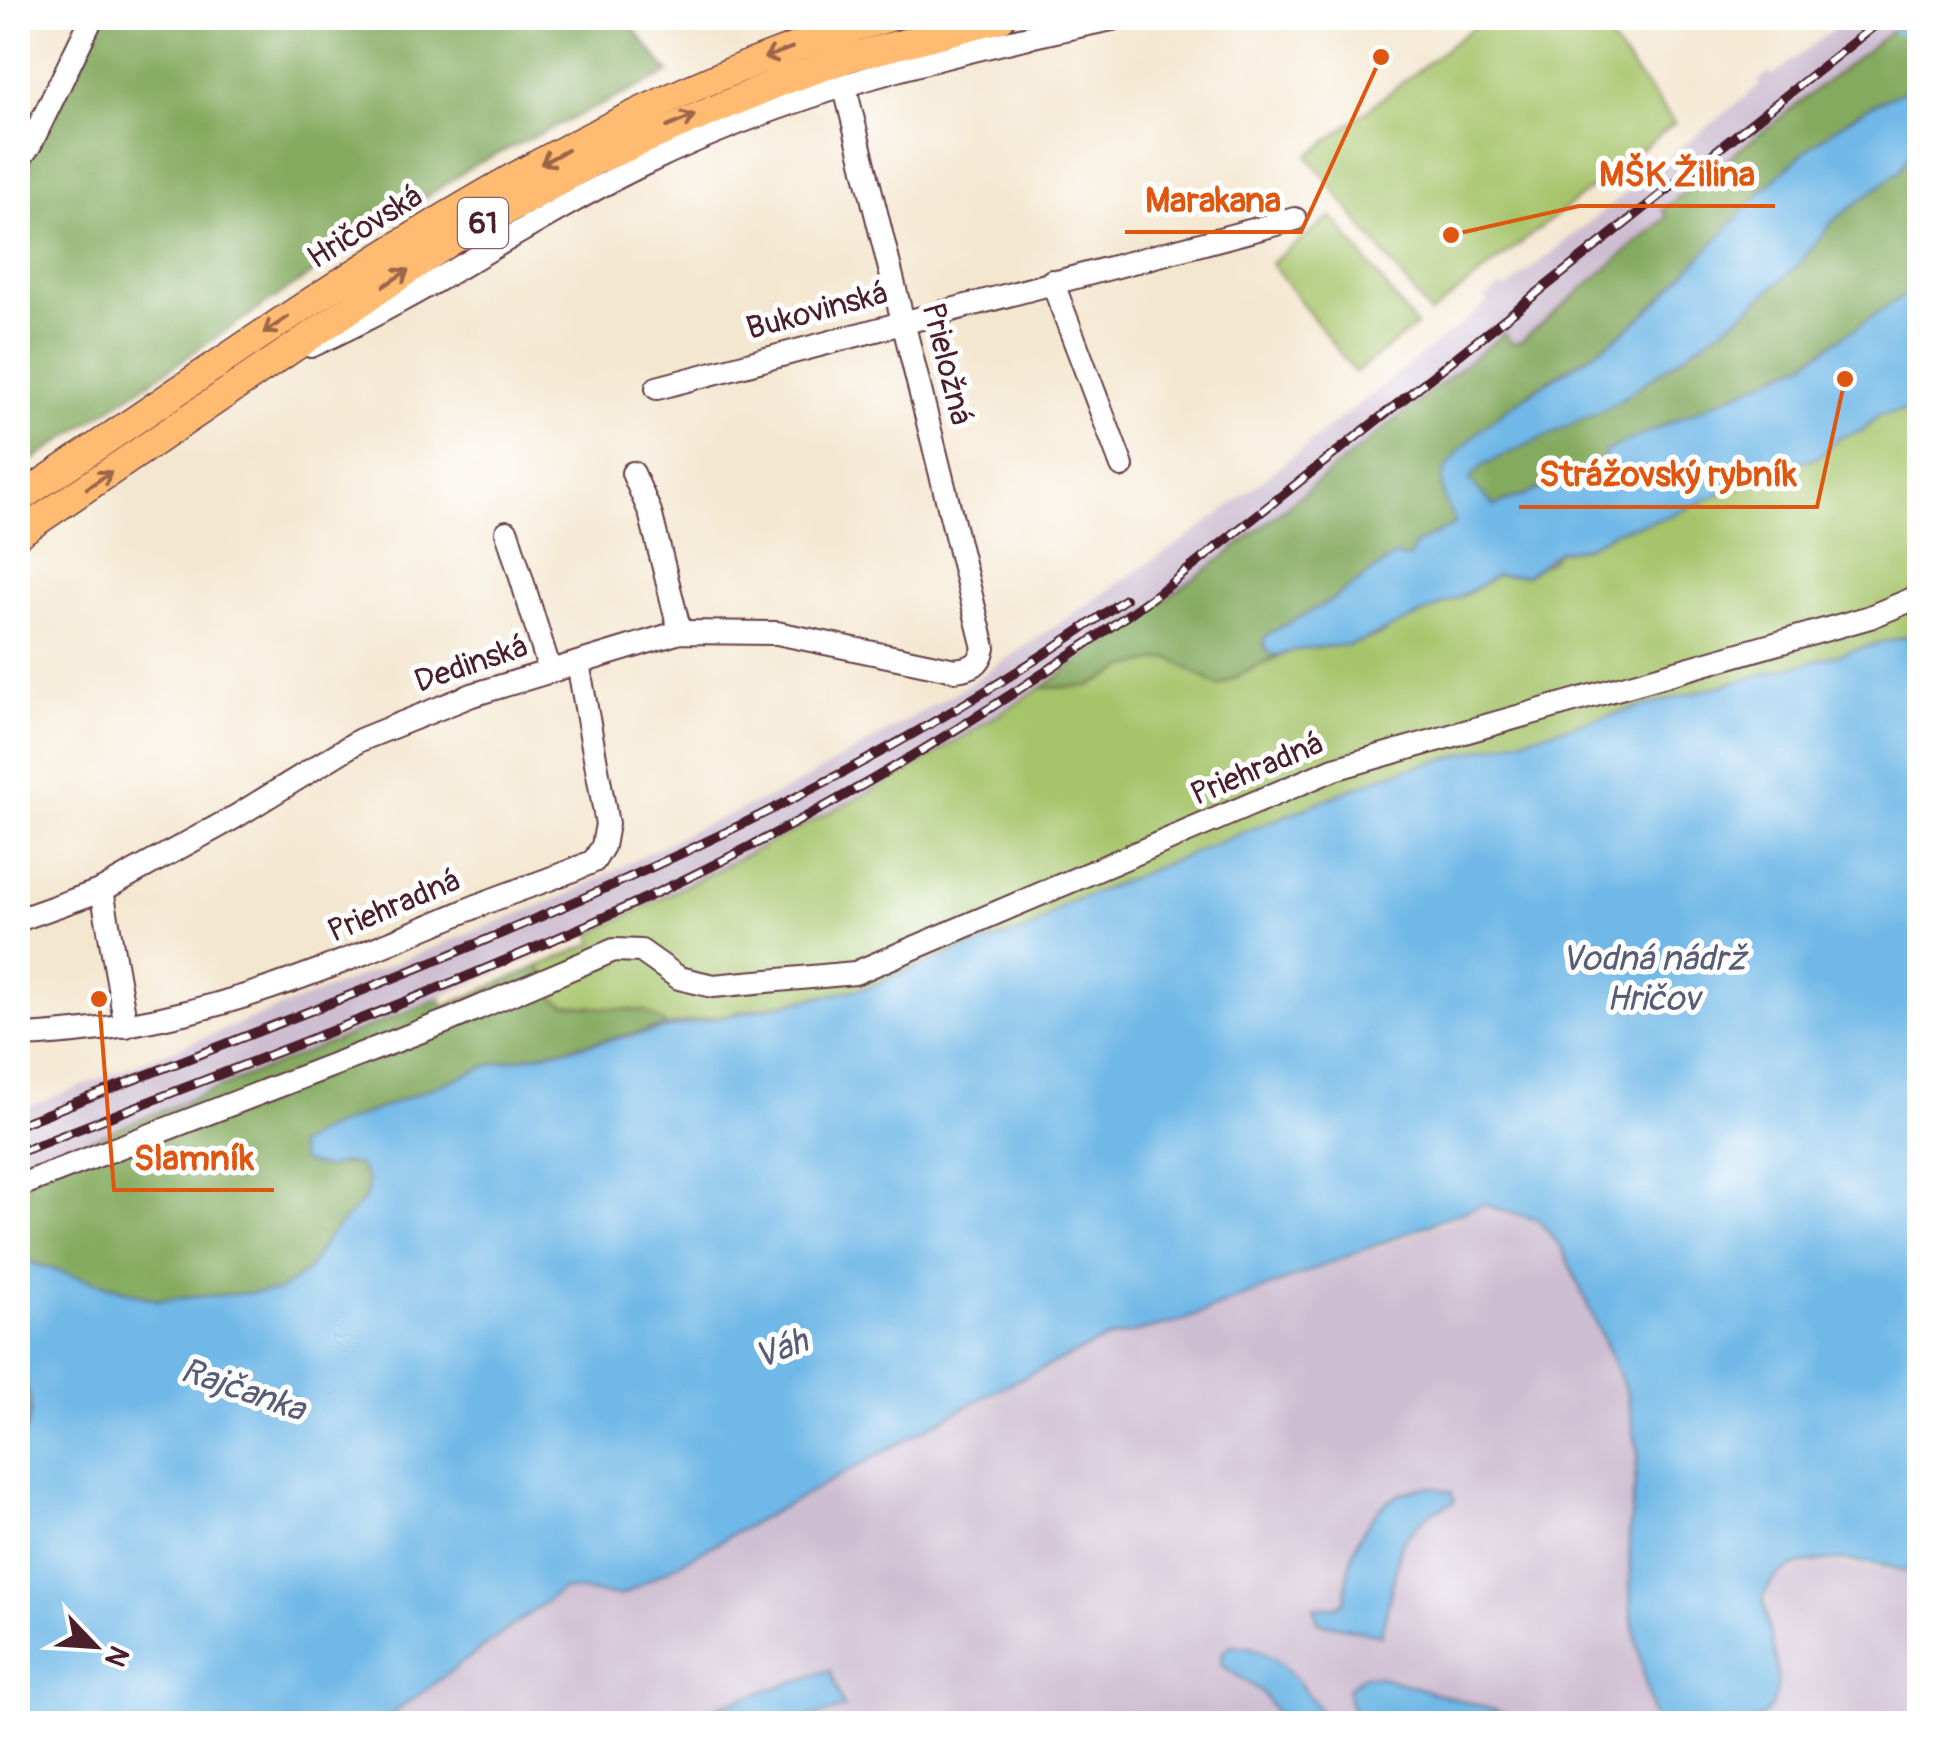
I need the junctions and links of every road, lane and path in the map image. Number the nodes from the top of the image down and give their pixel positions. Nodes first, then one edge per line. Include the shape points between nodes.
1 (92, 18) edge
2 (886, 18) edge
3 (1001, 18) edge
4 (1116, 18) edge
5 (844, 84) junction
6 (18, 161) edge
7 (1295, 220) dead end
8 (1052, 281) junction
9 (904, 322) junction
10 (271, 364) junction
11 (657, 388) dead end
12 (1122, 466) dead end
13 (633, 474) dead end
14 (18, 499) edge
15 (507, 532) dead end
16 (18, 534) edge
17 (1920, 596) edge
18 (680, 632) junction
19 (982, 659) joint
20 (578, 663) junction
21 (550, 672) junction
22 (102, 890) junction
23 (18, 920) edge
24 (126, 1026) junction
25 (18, 1036) edge
26 (18, 1186) edge

1 - 6 street
2 -> 14 main road, Hričovská / 61 via 722,76 510,180 344,279
10 -> 3 main road, Hričovská / 61 via 451,241 596,160 799,75
4 - 5 street, Hričovská
5 - 9 street, Prieložná
5 - 10 street, Hričovská via 642,165 504,236 379,316
7 - 8 street, Bukovinská
8 - 9 street, Bukovinská
8 - 12 street
9 - 11 street, Bukovinská
9 - 19 street, Prieložná
16 -> 10 main road, Hričovská / 61
13 - 18 street via 650,512
15 - 21 street
17 - 26 street, Priehradná via 1870,617 1334,769 856,973 705,985 680,978 634,949 614,950
18 - 19 street, Dedinská via 777,632 955,670
18 - 20 street, Dedinská
20 - 21 street, Dedinská
20 - 24 street, Priehradná via 607,818 594,861 302,980
21 - 22 street, Dedinská via 360,740
22 - 23 street, Dedinská
22 - 24 street
24 - 25 street, Priehradná

